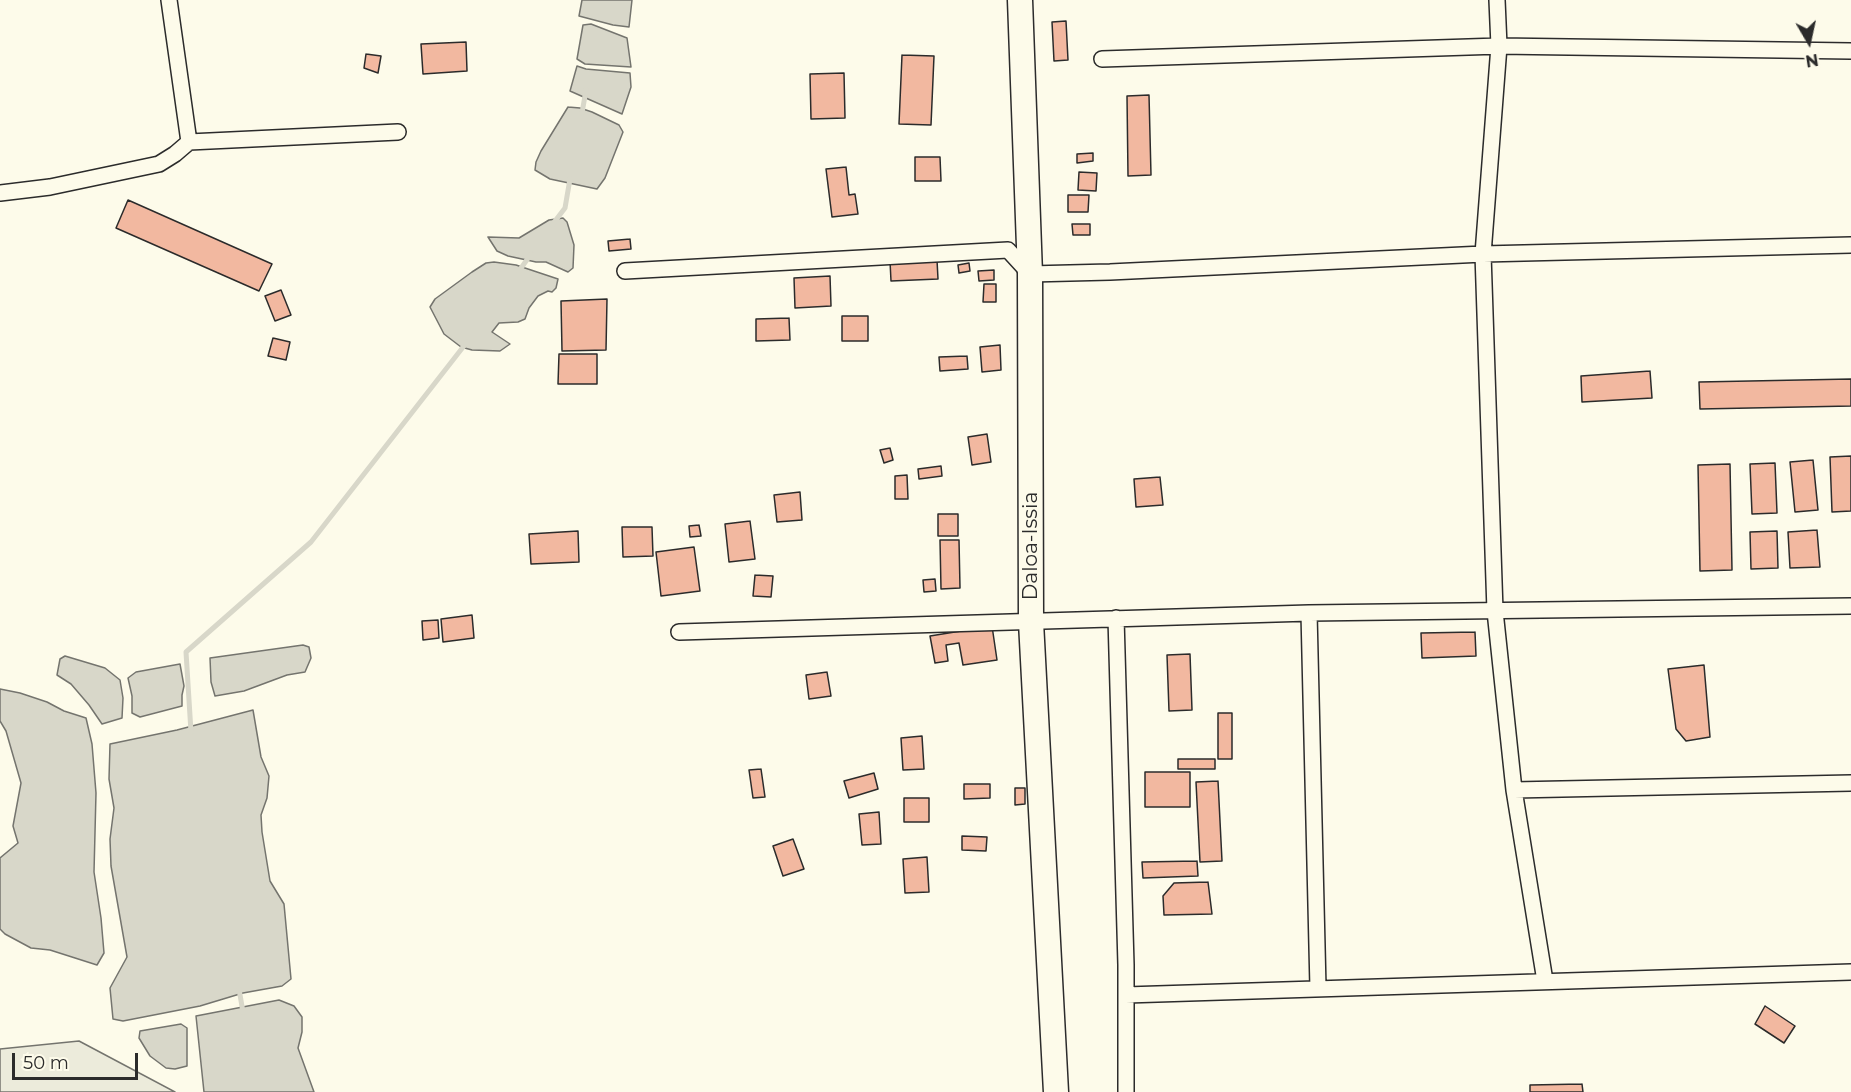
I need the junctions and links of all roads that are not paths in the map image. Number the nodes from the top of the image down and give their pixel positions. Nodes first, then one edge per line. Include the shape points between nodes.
1 (169, 0) edge
2 (1020, 0) edge
3 (1497, 0) edge
4 (1499, 46) junction
5 (1851, 51) edge
6 (1102, 59) dead end
7 (399, 132) dead end
8 (189, 142) junction
9 (0, 193) edge
10 (1851, 245) edge
11 (1483, 254) junction
12 (625, 271) dead end
13 (1030, 274) junction
14 (1851, 606) edge
15 (1495, 611) junction
16 (1309, 613) junction
17 (1116, 618) junction
18 (1031, 622) junction
19 (679, 632) dead end
20 (1851, 783) edge
21 (1514, 790) junction
22 (1851, 972) edge
23 (1545, 981) junction
24 (1318, 988) junction
25 (1126, 994) junction
26 (1056, 1092) edge
27 (1126, 1092) edge

1 - 8 street
2 - 13 main road, Daloa-Issia
3 - 4 street
4 - 5 street
4 - 6 street
4 - 11 street
7 - 8 street
8 - 9 street via 159,164 50,187
10 - 11 street
11 - 13 street
11 - 15 street
12 - 13 street via 1008,250
13 - 18 main road, Daloa-Issia
14 - 15 street
15 - 16 street
15 - 21 street
16 - 17 street
16 - 24 street
17 - 18 street
17 - 25 street
18 - 19 street
18 - 26 main road, Daloa-Issia
20 - 21 street
21 - 23 street
22 - 23 street
23 - 24 street
24 - 25 street
25 - 27 street

